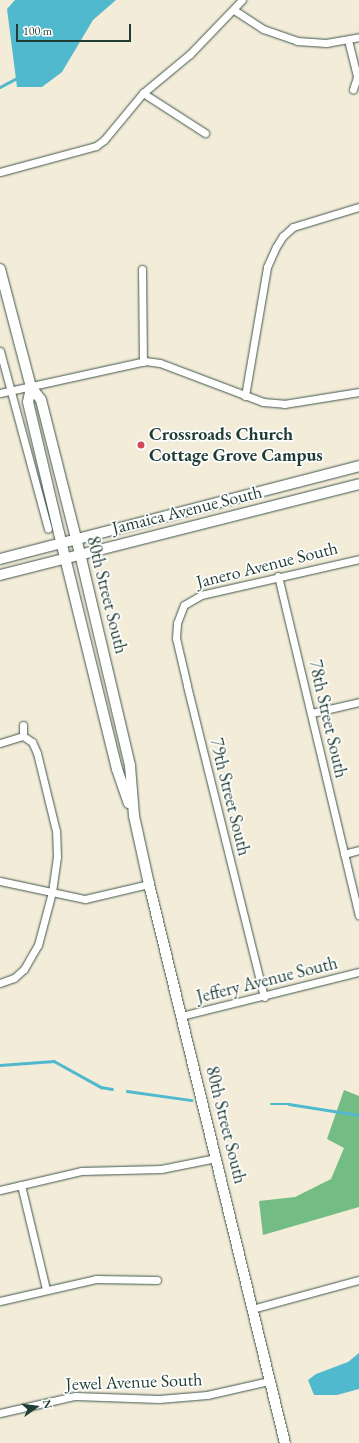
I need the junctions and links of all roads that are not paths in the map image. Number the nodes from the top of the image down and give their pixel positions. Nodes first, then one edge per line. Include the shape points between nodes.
1 (242, 0) edge
2 (234, 10) junction
3 (359, 37) edge
4 (348, 40) junction
5 (353, 89) dead end
6 (143, 93) junction
7 (205, 133) dead end
8 (0, 172) edge
9 (359, 207) edge
10 (0, 269) edge
11 (142, 269) dead end
12 (0, 351) edge
13 (143, 362) junction
14 (31, 388) junction
15 (9, 392) junction
16 (359, 392) edge
17 (0, 393) edge
18 (246, 396) junction
19 (359, 466) edge
20 (359, 484) edge
21 (48, 529) dead end
22 (76, 540) junction
23 (62, 543) junction
24 (80, 554) junction
25 (66, 558) junction
26 (359, 558) edge
27 (0, 559) edge
28 (0, 575) edge
29 (278, 576) junction
30 (184, 605) joint
31 (359, 702) edge
32 (312, 713) junction
33 (23, 725) dead end
34 (23, 736) junction
35 (0, 743) edge
36 (134, 816) junction
37 (359, 850) edge
38 (344, 854) junction
39 (0, 881) edge
40 (149, 884) junction
41 (52, 892) junction
42 (359, 915) edge
43 (359, 972) edge
44 (0, 983) edge
45 (264, 997) junction
46 (181, 1016) junction
47 (216, 1158) junction
48 (21, 1185) junction
49 (0, 1190) edge
50 (158, 1280) dead end
51 (359, 1280) edge
52 (46, 1289) junction
53 (0, 1301) edge
54 (252, 1309) junction
55 (269, 1381) junction
56 (0, 1413) edge
57 (285, 1443) edge

1 - 2 street
2 - 4 street via 263,29 297,41 307,43
2 - 6 street via 190,54
3 - 4 street
4 - 5 street via 357,77
6 - 7 street
6 - 8 street via 104,140 96,146
9 - 18 street via 293,228 283,236 276,247 267,267
10 - 14 main road, 80th Street South
11 - 13 street
12 - 15 street
13 - 14 street
13 - 18 street via 160,363
14 - 15 street
14 - 22 main road, 80th Street South via 40,400
14 - 23 main road, 80th Street South via 28,402
15 - 17 street
15 - 21 street
16 - 18 street via 284,404
19 - 22 main road, Jamaica Avenue South
20 - 24 main road, Jamaica Avenue South
22 - 23 main road, Jamaica Avenue South
22 - 24 main road, 80th Street South
23 - 25 main road, 80th Street South
23 - 27 main road, Jamaica Avenue South
24 - 25 main road, Jamaica Avenue South
24 - 36 main road, 80th Street South via 130,766
25 - 28 main road, Jamaica Avenue South
25 - 36 main road, 80th Street South via 117,769
26 - 29 street, Janero Avenue South
29 - 30 street, Janero Avenue South via 201,595
29 - 32 street, 78th Street South
30 - 45 street, 79th Street South via 176,623 176,638
31 - 32 street
32 - 38 street, 78th Street South
33 - 34 street
34 - 35 street
34 - 41 street via 32,742 37,753 56,831 57,857
36 - 40 main road, 80th Street South
37 - 38 street
38 - 42 street, 78th Street South
39 - 41 street
40 - 41 street via 85,899
40 - 46 main road, 80th Street South
41 - 44 street via 38,945 30,961 14,978
43 - 45 street, Jeffery Avenue South
45 - 46 street, Jeffery Avenue South
46 - 47 main road, 80th Street South
47 - 48 street via 161,1169 81,1171
47 - 54 main road, 80th Street South
48 - 49 street
48 - 52 street
50 - 52 street via 96,1280
51 - 54 street
52 - 53 street
54 - 55 main road, 80th Street South
55 - 56 street, Jewel Avenue South via 207,1395 159,1399 75,1396
55 - 57 main road, 80th Street South

